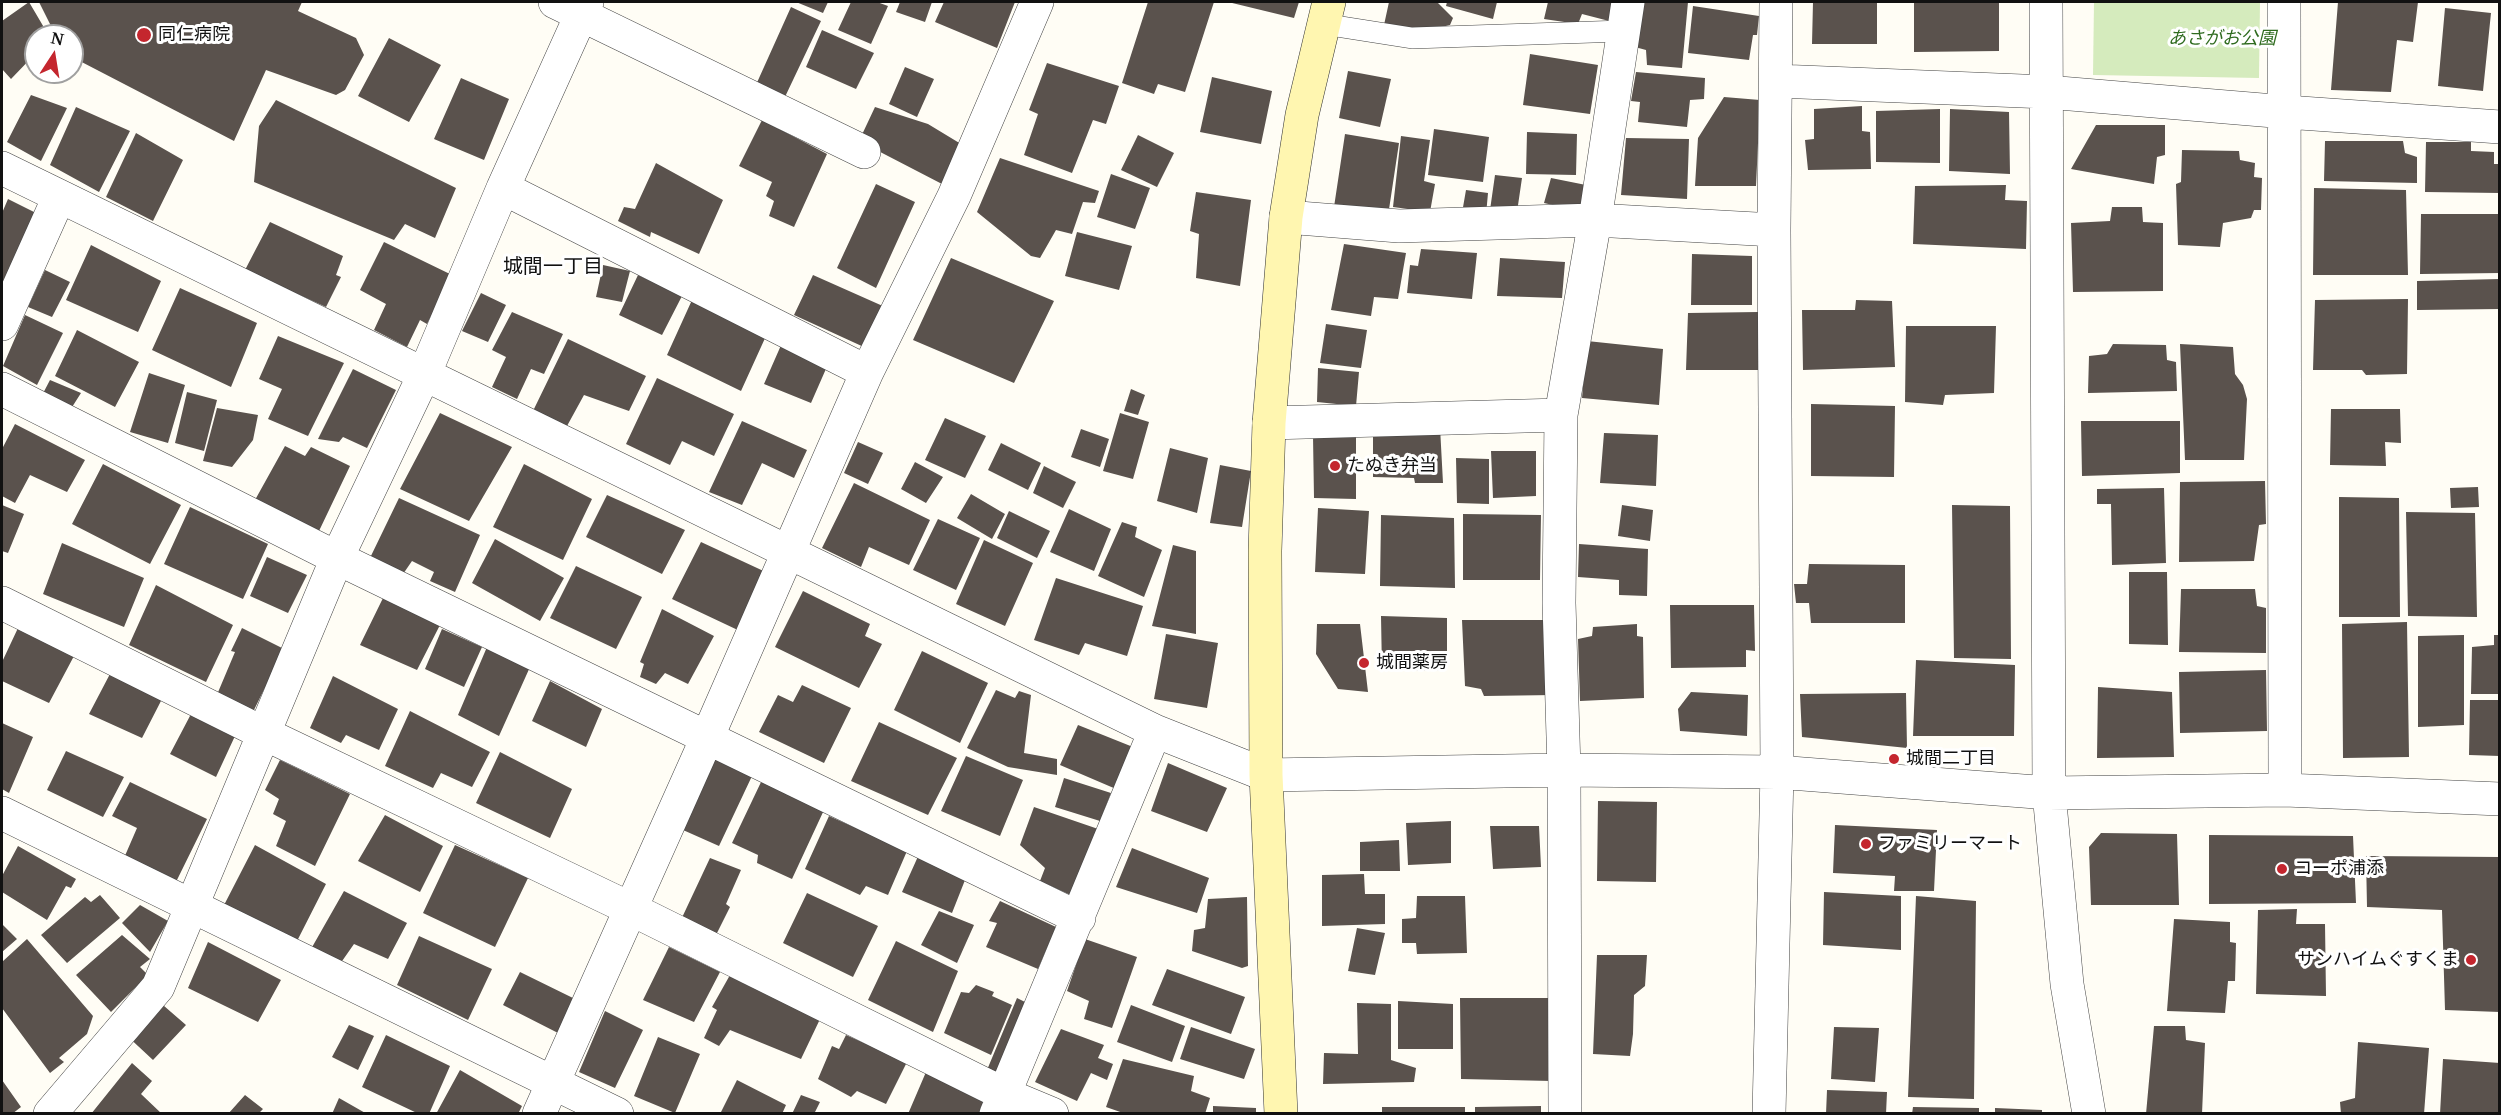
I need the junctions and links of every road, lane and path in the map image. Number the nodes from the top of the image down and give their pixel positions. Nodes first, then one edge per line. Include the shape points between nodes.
1 (1036, 2) edge
2 (1776, 2) edge
3 (2046, 2) edge
4 (2284, 2) edge
5 (575, 6) edge
6 (1326, 13) edge
7 (1626, 16) edge
8 (1777, 81) junction
9 (2047, 92) junction
10 (2286, 112) junction
11 (2499, 127) edge
12 (864, 152) dead end
13 (2, 168) edge
14 (503, 188) junction
15 (60, 196) junction
16 (1287, 217) junction
17 (1595, 220) junction
18 (1774, 230) junction
19 (2, 324) edge
20 (867, 372) junction
21 (424, 375) junction
22 (2, 389) edge
23 (1561, 415) junction
24 (1269, 423) junction
25 (789, 552) junction
26 (336, 558) junction
27 (2, 603) edge
28 (1155, 731) junction
29 (263, 733) junction
30 (707, 738) junction
31 (1564, 771) junction
32 (1777, 772) junction
33 (1266, 775) junction
34 (2285, 790) junction
35 (2049, 793) junction
36 (2499, 799) edge
37 (2, 813) edge
38 (191, 907) junction
39 (631, 909) junction
40 (1079, 918) junction
41 (553, 1082) junction
42 (1000, 1103) edge
43 (50, 1113) edge
44 (539, 1113) edge
45 (617, 1113) edge
46 (1052, 1113) edge
47 (1281, 1113) edge
48 (1564, 1113) edge
49 (1769, 1113) edge
50 (2089, 1113) edge

1 - 20 street via 954,196
2 - 8 street
3 - 9 street
4 - 10 street
5 - 12 street
5 - 14 street
6 - 7 lane via 1412,38
6 - 16 street via 1302,115
7 - 17 street
8 - 9 street
8 - 18 street
9 - 10 street
9 - 35 street
10 - 11 street
10 - 34 street
13 - 15 street
14 - 20 street
14 - 21 street
15 - 19 street
15 - 21 street
16 - 17 street via 1398,226
16 - 24 street
17 - 18 street
17 - 23 street
18 - 32 street
20 - 25 street
21 - 25 street
21 - 26 street
22 - 26 street
23 - 24 street
23 - 31 street via 1559,603
24 - 33 street
25 - 28 street
25 - 30 street
26 - 29 street
26 - 30 street
27 - 29 street
28 - 33 street
28 - 40 street
29 - 38 street
29 - 39 street
30 - 39 street
30 - 40 street
31 - 32 street
31 - 33 street
31 - 48 street
32 - 35 street
32 - 49 street
33 - 47 street
34 - 35 street
34 - 36 street
35 - 50 street via 2067,984
37 - 38 street
38 - 41 street
38 - 43 street via 158,987
39 - 41 street
39 - 42 street
40 - 42 street
41 - 44 street
41 - 45 street
42 - 46 street

